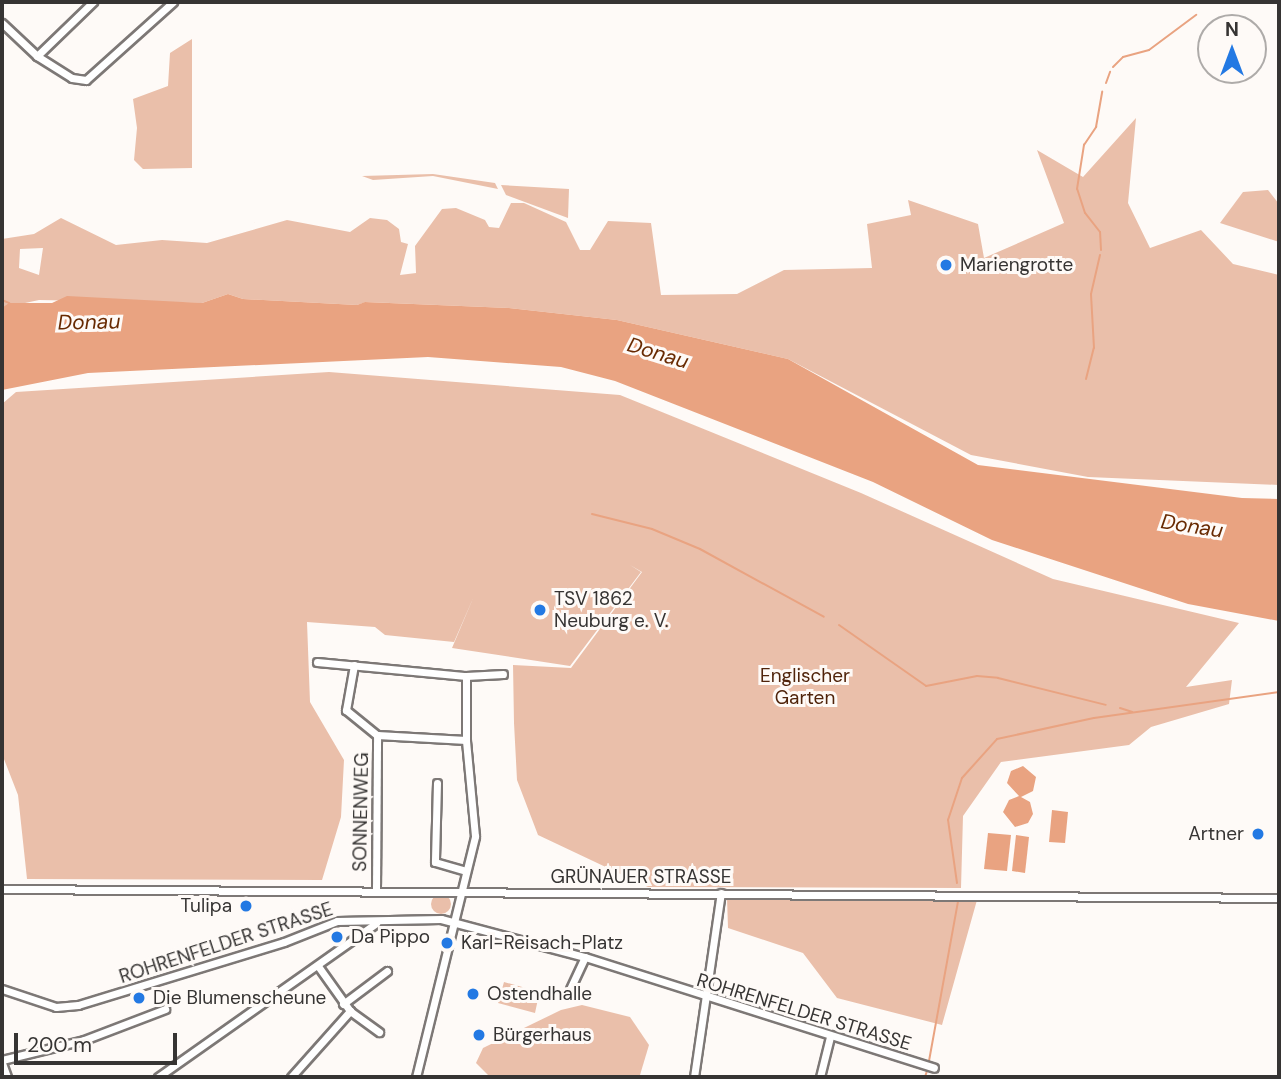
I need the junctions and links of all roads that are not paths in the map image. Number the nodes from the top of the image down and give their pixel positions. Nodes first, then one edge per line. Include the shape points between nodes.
1 (93, 2) edge
2 (173, 2) edge
3 (2, 23) edge
4 (37, 56) junction
5 (317, 662) dead end
6 (354, 665) junction
7 (503, 674) dead end
8 (466, 676) junction
9 (377, 734) junction
10 (466, 740) junction
11 (437, 783) dead end
12 (466, 871) junction
13 (2, 889) edge
14 (376, 890) junction
15 (461, 892) junction
16 (721, 893) junction
17 (1279, 898) edge
18 (452, 921) junction
19 (376, 922) junction
20 (584, 957) junction
21 (318, 967) junction
22 (387, 971) dead end
23 (2, 989) edge
24 (570, 989) dead end
25 (705, 999) junction
26 (343, 1004) junction
27 (165, 1009) dead end
28 (350, 1012) junction
29 (379, 1032) dead end
30 (830, 1037) junction
31 (2, 1061) edge
32 (934, 1068) dead end
33 (7, 1077) edge
34 (158, 1077) edge
35 (291, 1077) edge
36 (416, 1077) edge
37 (694, 1077) edge
38 (820, 1077) edge

1 - 4 street
2 - 4 street via 86,80 72,78
3 - 4 street
5 - 6 street
6 - 8 street
6 - 9 street via 346,710
7 - 8 street
8 - 10 street
9 - 10 street
9 - 14 street, SONNENWEG
10 - 12 street via 476,818
11 - 12 street via 435,862
12 - 15 street
13 - 14 street, GRÜNAUER STRASSE
14 - 15 street, GRÜNAUER STRASSE
15 - 16 street, GRÜNAUER STRASSE
15 - 18 street
16 - 17 street, GRÜNAUER STRASSE
16 - 25 street
18 - 19 street, ROHRENFELDER STRASSE
18 - 20 street, ROHRENFELDER STRASSE
18 - 36 street
19 - 21 street
19 - 23 street, ROHRENFELDER STRASSE via 337,921 284,942 78,1005 56,1007
20 - 24 street
20 - 25 street, ROHRENFELDER STRASSE
21 - 26 street
21 - 34 street
22 - 26 street
25 - 30 street, ROHRENFELDER STRASSE
25 - 37 street
26 - 28 street
27 - 31 street via 84,1040
28 - 29 street
28 - 35 street
30 - 32 street, ROHRENFELDER STRASSE
30 - 38 street
31 - 33 street

